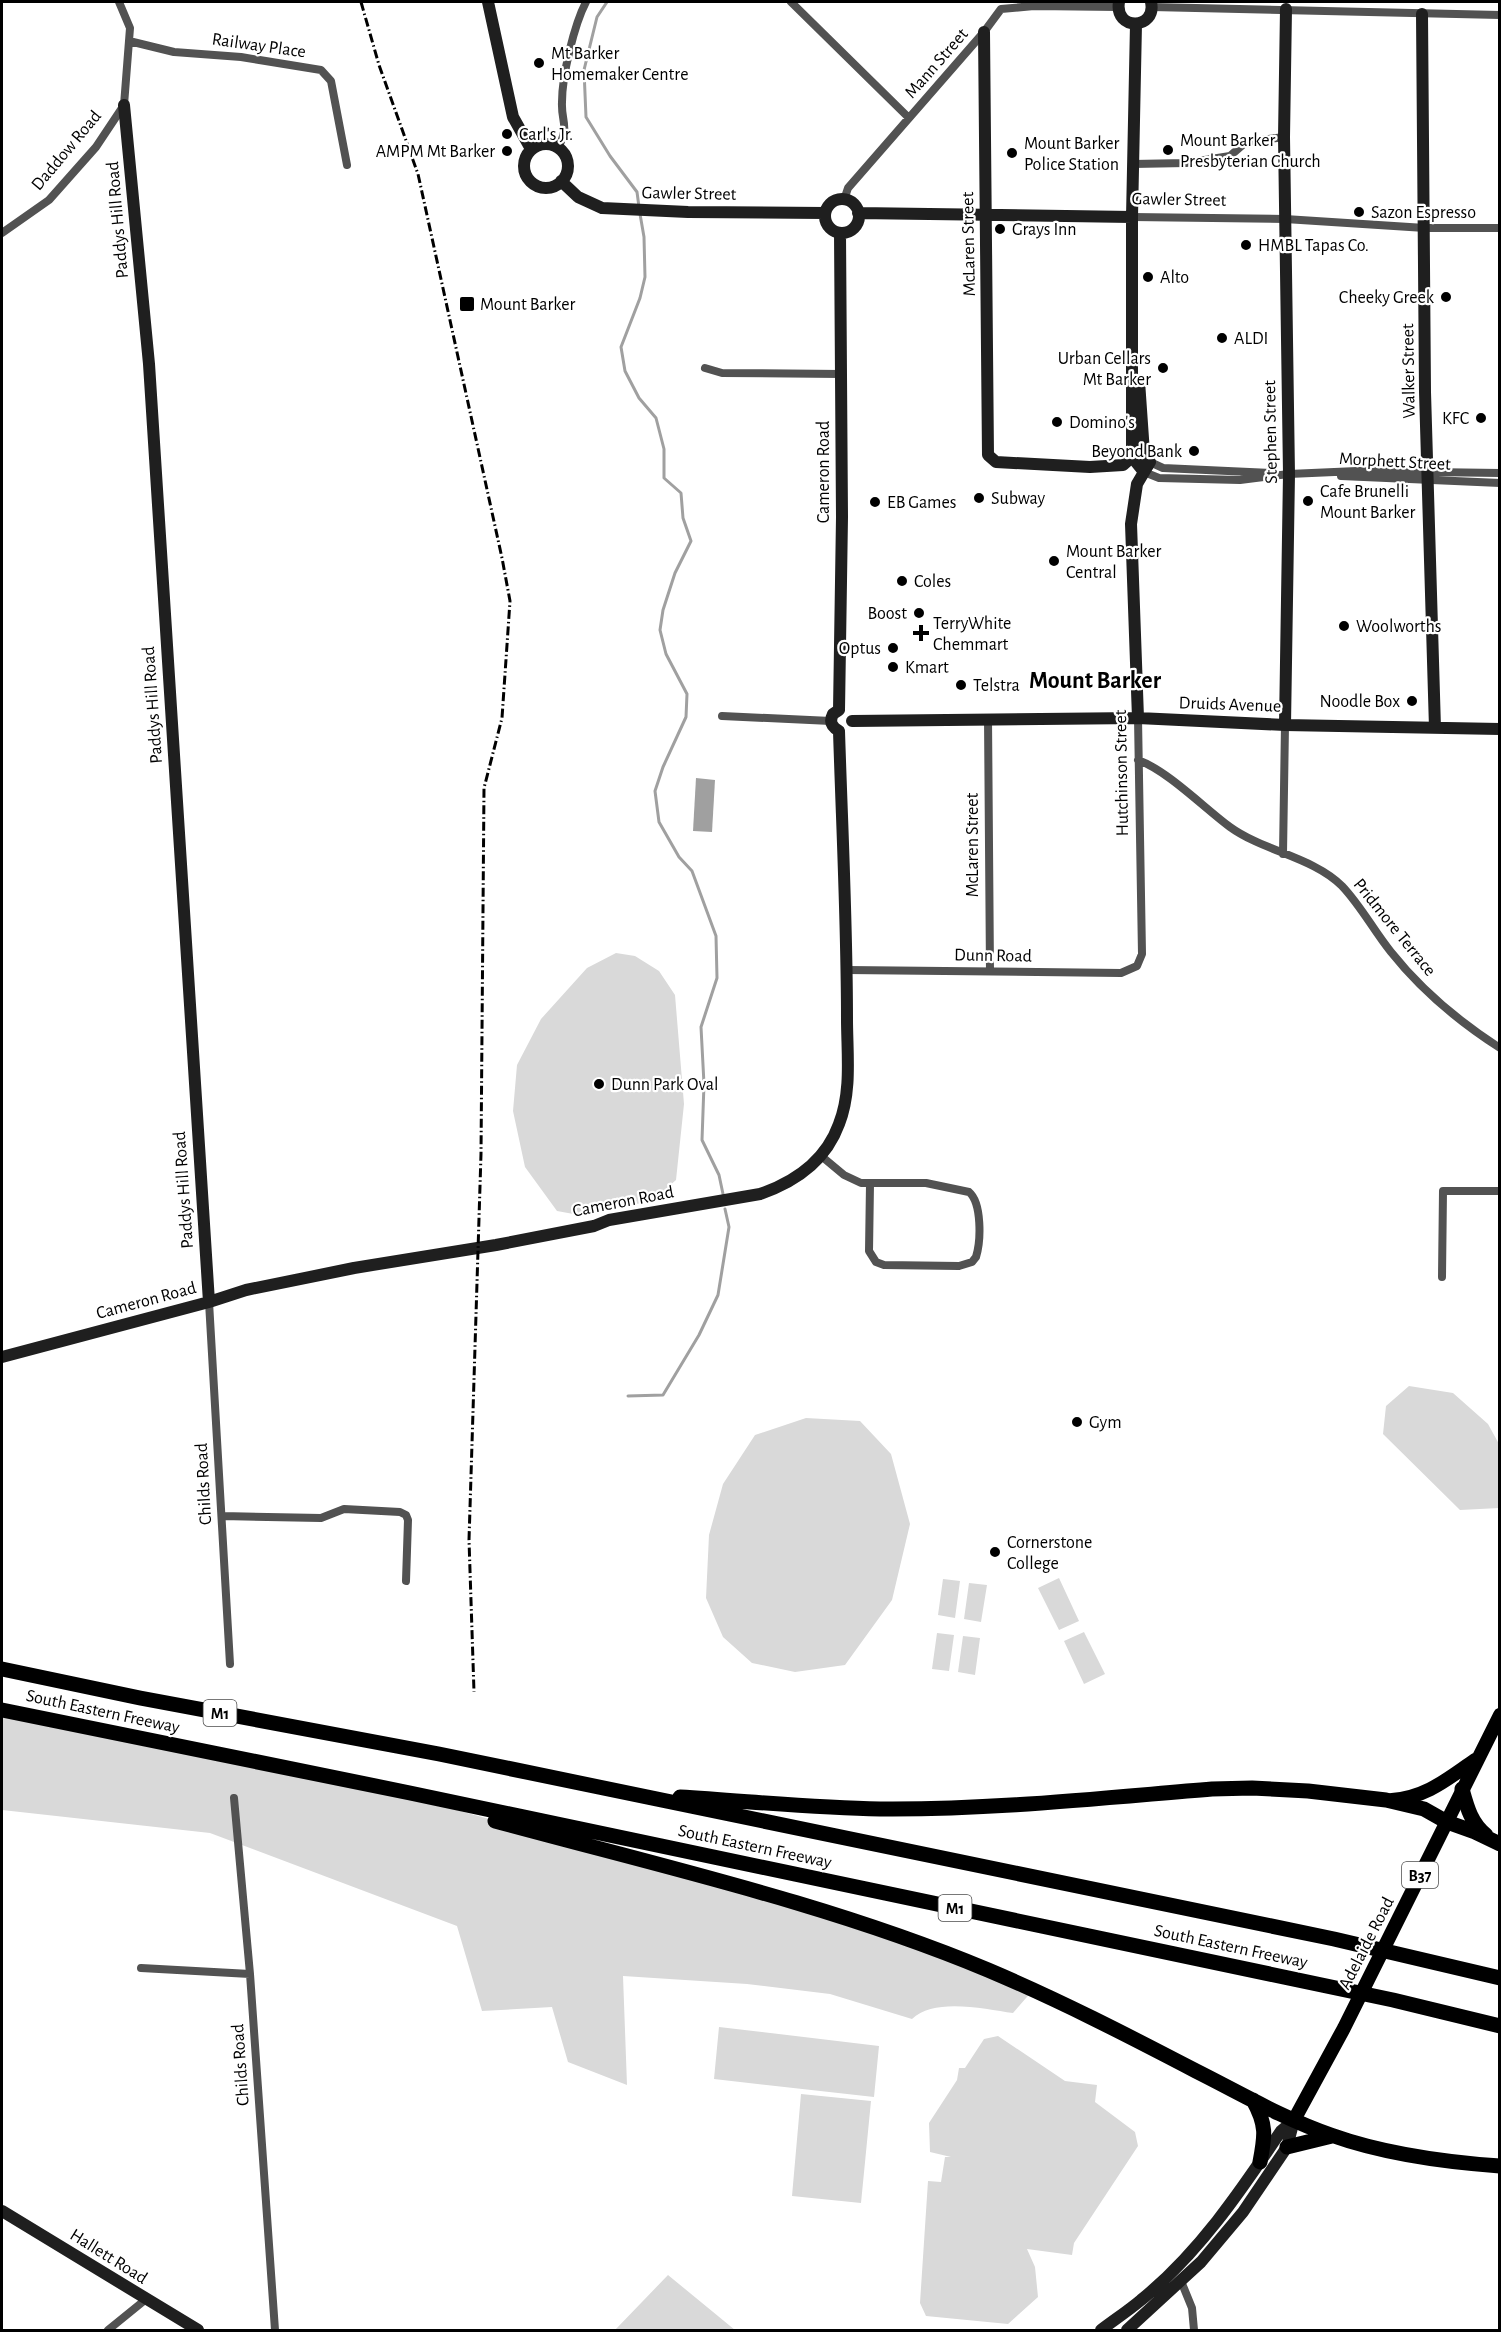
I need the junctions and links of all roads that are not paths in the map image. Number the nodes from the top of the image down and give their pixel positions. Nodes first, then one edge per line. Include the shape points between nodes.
1 (119, 2) edge
2 (488, 2) edge
3 (586, 2) edge
4 (791, 2) edge
5 (1119, 4) edge
6 (1151, 4) edge
7 (999, 5) edge
8 (1286, 9) junction
9 (1422, 14) junction
10 (1500, 15) edge
11 (1136, 24) junction
12 (984, 32) junction
13 (129, 41) junction
14 (124, 105) junction
15 (909, 118) junction
16 (1284, 137) junction
17 (558, 148) junction
18 (531, 149) junction
19 (1133, 164) junction
20 (346, 165) dead end
21 (561, 181) junction
22 (844, 200) junction
23 (825, 213) junction
24 (858, 213) junction
25 (985, 214) junction
26 (1132, 217) junction
27 (1285, 219) junction
28 (1425, 228) junction
29 (1500, 228) edge
30 (2, 233) edge
31 (840, 233) junction
32 (1133, 327) junction
33 (705, 368) dead end
34 (841, 374) junction
35 (1132, 458) junction
36 (1147, 467) junction
37 (1500, 473) edge
38 (1289, 474) junction
39 (1428, 476) junction
40 (1500, 483) edge
41 (839, 710) junction
42 (722, 716) dead end
43 (988, 718) junction
44 (1138, 718) junction
45 (852, 721) junction
46 (1285, 724) junction
47 (835, 726) junction
48 (1435, 728) junction
49 (1500, 729) edge
50 (1138, 760) junction
51 (1283, 854) junction
52 (1137, 966) joint
53 (847, 969) junction
54 (990, 971) junction
55 (1500, 1048) edge
56 (820, 1155) junction
57 (870, 1184) junction
58 (1500, 1191) edge
59 (1442, 1277) dead end
60 (208, 1302) junction
61 (2, 1357) edge
62 (222, 1516) junction
63 (406, 1581) dead end
64 (230, 1664) dead end
65 (2, 1669) edge
66 (2, 1710) edge
67 (1500, 1715) edge
68 (1477, 1758) junction
69 (1462, 1789) junction
70 (410, 1793) junction
71 (626, 1794) junction
72 (234, 1798) dead end
73 (1386, 1800) junction
74 (1447, 1822) junction
75 (1495, 1842) edge
76 (141, 1968) dead end
77 (250, 1974) junction
78 (1500, 1978) edge
79 (1500, 2025) edge
80 (1253, 2100) junction
81 (1294, 2120) junction
82 (1332, 2136) junction
83 (1287, 2147) junction
84 (1260, 2162) junction
85 (1500, 2166) edge
86 (2, 2211) edge
87 (1181, 2281) junction
88 (145, 2300) junction
89 (108, 2331) edge
90 (198, 2331) edge
91 (275, 2331) edge
92 (1101, 2331) edge
93 (1127, 2331) edge
94 (1194, 2331) edge

1 - 13 street, Daddow Road via 130,28
2 - 18 street via 513,117
3 - 17 street via 564,81 561,105 566,129
4 - 15 street
5 - 7 street, Mann Street
5 - 11 street via 1122,17
6 - 8 street
6 - 11 street via 1150,16
7 - 12 street, Mann Street
8 - 9 street
8 - 16 street, Stephen Street
9 - 10 street
9 - 28 street, Walker Street
11 - 19 street
12 - 15 street, Mann Street
12 - 25 street, McLaren Street
13 - 14 street, Daddow Road
13 - 20 street, Railway Place via 174,52 241,57 321,70 331,81
14 - 30 street, Daddow Road via 96,147 49,200
14 - 60 street, Paddys Hill Road via 149,364
15 - 22 street, Mann Street via 848,188
16 - 19 street via 1246,142 1230,156 1186,164
16 - 27 street, Stephen Street
17 - 18 street via 547,144
17 - 21 street via 568,164
18 - 21 street via 524,163 529,179 547,188
19 - 26 street
21 - 23 street, Gawler Street via 588,203 602,208
22 - 23 street via 831,203
22 - 24 street via 852,203
23 - 31 street via 830,228
24 - 25 street, Gawler Street
24 - 31 street via 855,226
25 - 26 street, Gawler Street
25 - 35 street, McLaren Street via 988,455 996,462 1090,467 1123,465
26 - 27 street, Gawler Street
26 - 32 street
27 - 28 street, Gawler Street
27 - 38 street, Stephen Street
28 - 29 street, Gawler Street
28 - 39 street, Walker Street
31 - 34 street, Cameron Road
32 - 35 street
32 - 36 street
33 - 34 street via 722,373
34 - 41 street, Cameron Road
35 - 36 street
36 - 38 street, Morphett Street via 1159,478 1240,480
36 - 44 street, Hutchinson Street via 1137,484 1131,524
37 - 39 street, Morphett Street
38 - 39 street, Morphett Street via 1357,471
38 - 46 street, Stephen Street
39 - 40 street, Morphett Street
39 - 48 street, Walker Street
41 - 45 street via 849,714
41 - 47 street via 833,714
42 - 47 street
43 - 44 street, Druids Avenue
43 - 45 street, Druids Avenue
43 - 54 street, McLaren Street
44 - 46 street, Druids Avenue
44 - 50 street, Hutchinson Street
45 - 47 street via 846,730
46 - 48 street, Druids Avenue
46 - 51 street, Stephen Street
47 - 53 street, Cameron Road
48 - 49 street, Druids Avenue
50 - 51 street, Pridmore Terrace via 1157,769 1237,832
50 - 52 street, Hutchinson Street via 1142,954
51 - 55 street, Pridmore Terrace via 1341,885 1390,952 1423,989 1455,1018
52 - 54 street, Dunn Road via 1121,973
53 - 54 street, Dunn Road
53 - 56 street, Cameron Road via 846,1094 840,1124
56 - 57 street via 844,1176
56 - 60 street, Cameron Road via 783,1186 760,1194 354,1268 246,1290
57 - 57 street via 869,1251 876,1262 959,1266 976,1257 979,1207 969,1192 926,1183
58 - 59 street via 1443,1191
60 - 61 street, Cameron Road
60 - 62 street, Childs Road
62 - 63 street via 321,1518 344,1509 400,1512 408,1520
62 - 64 street, Childs Road
65 - 71 highway, South Eastern Freeway / M1
66 - 70 highway, South Eastern Freeway / M1
67 - 68 main road, Adelaide Road / B37
68 - 69 main road, Adelaide Road / B37
68 - 73 main road via 1424,1793
69 - 74 main road, Adelaide Road / B37
69 - 75 highway via 1477,1827
70 - 79 highway, South Eastern Freeway / M1
70 - 80 highway via 442,1806 770,1896 939,1951 1060,2003
71 - 73 highway via 880,1809 966,1808 1252,1788
71 - 78 highway, South Eastern Freeway / M1 via 1334,1939
72 - 77 street, Childs Road
73 - 74 highway via 1424,1809
74 - 75 highway
74 - 81 main road, Adelaide Road / B37
76 - 77 street
77 - 91 street, Childs Road
80 - 81 highway
80 - 84 highway via 1265,2127
81 - 82 highway
81 - 83 street, Adelaide Road / B37
81 - 84 street, Adelaide Road / B37
82 - 83 highway
82 - 85 highway via 1417,2157
83 - 87 street, Adelaide Road / B37 via 1243,2212
84 - 92 street, Adelaide Road / B37 via 1197,2244 1142,2300
86 - 88 street, Hallett Road
87 - 93 street, Adelaide Road / B37
87 - 94 street via 1192,2308
88 - 89 street
88 - 90 street, Hallett Road

